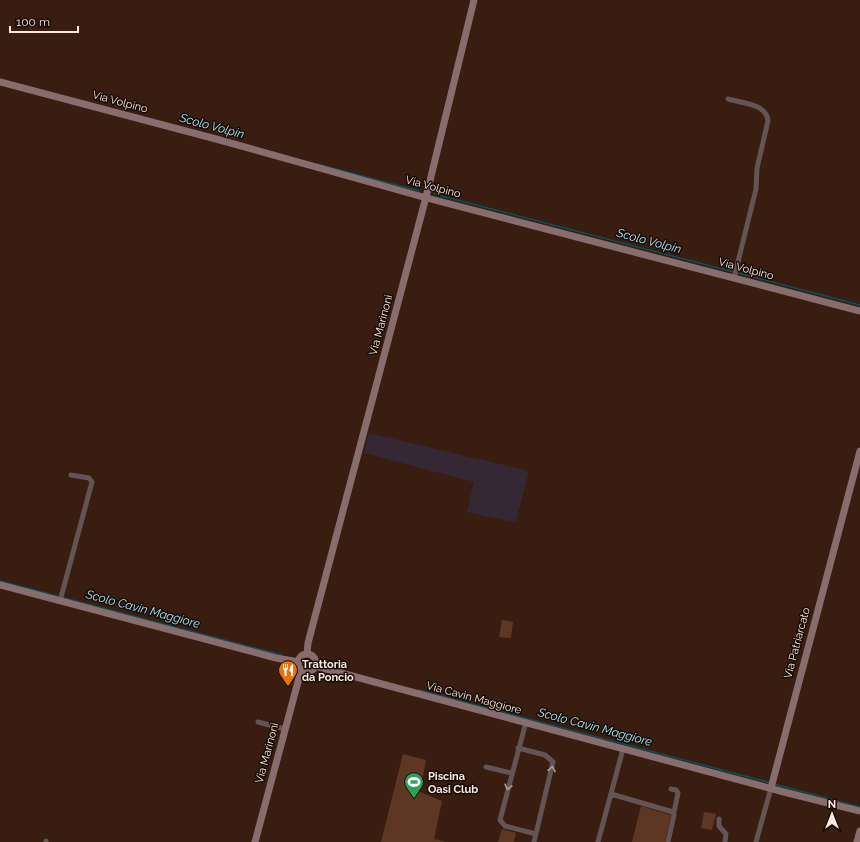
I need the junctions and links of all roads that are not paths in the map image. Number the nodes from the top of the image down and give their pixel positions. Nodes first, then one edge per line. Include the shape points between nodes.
1 (474, 0) edge
2 (0, 82) edge
3 (728, 99) dead end
4 (426, 197) junction
5 (734, 274) junction
6 (860, 311) edge
7 (860, 451) edge
8 (71, 475) dead end
9 (0, 585) edge
10 (61, 598) junction
11 (307, 654) junction
12 (299, 662) junction
13 (315, 666) junction
14 (303, 670) junction
15 (258, 722) dead end
16 (526, 722) junction
17 (285, 729) junction
18 (518, 748) junction
19 (623, 749) junction
20 (486, 767) dead end
21 (512, 773) junction
22 (771, 785) junction
23 (671, 789) dead end
24 (611, 794) junction
25 (860, 810) edge
26 (674, 812) junction
27 (719, 819) dead end
28 (860, 831) edge
29 (536, 834) junction
30 (255, 842) edge
31 (534, 842) edge
32 (598, 842) edge
33 (668, 842) edge
34 (725, 842) edge
35 (756, 842) edge
36 (857, 842) edge

1 - 4 street, Via Marinoni
2 - 4 street, Via Volpino
3 - 5 street via 763,109 768,115 757,168 756,189
4 - 5 street, Via Volpino
4 - 11 street, Via Marinoni
5 - 6 street, Via Volpino
7 - 22 street, Via Patriarcato
8 - 10 street via 89,478 92,482
9 - 10 street
10 - 12 street
11 - 12 street via 301,656
11 - 13 street via 315,658
12 - 14 street
13 - 14 street via 311,670
13 - 16 street, Via Cavin Maggiore
14 - 17 street, Via Marinoni
15 - 17 street
16 - 18 street
16 - 19 street, Via Cavin Maggiore
17 - 30 street, Via Marinoni
18 - 21 street
29 -> 18 street via 553,762 545,755
19 - 22 street, Via Cavin Maggiore
19 - 24 street
20 - 21 street
21 -> 29 street via 500,817 501,823
22 - 25 street, Via Cavin Maggiore
22 - 35 street, Via Patriarcato
23 - 26 street via 678,792
24 - 26 street
24 - 32 street
26 - 33 street
27 - 34 street via 719,826 726,834
28 - 36 street
29 - 31 street

